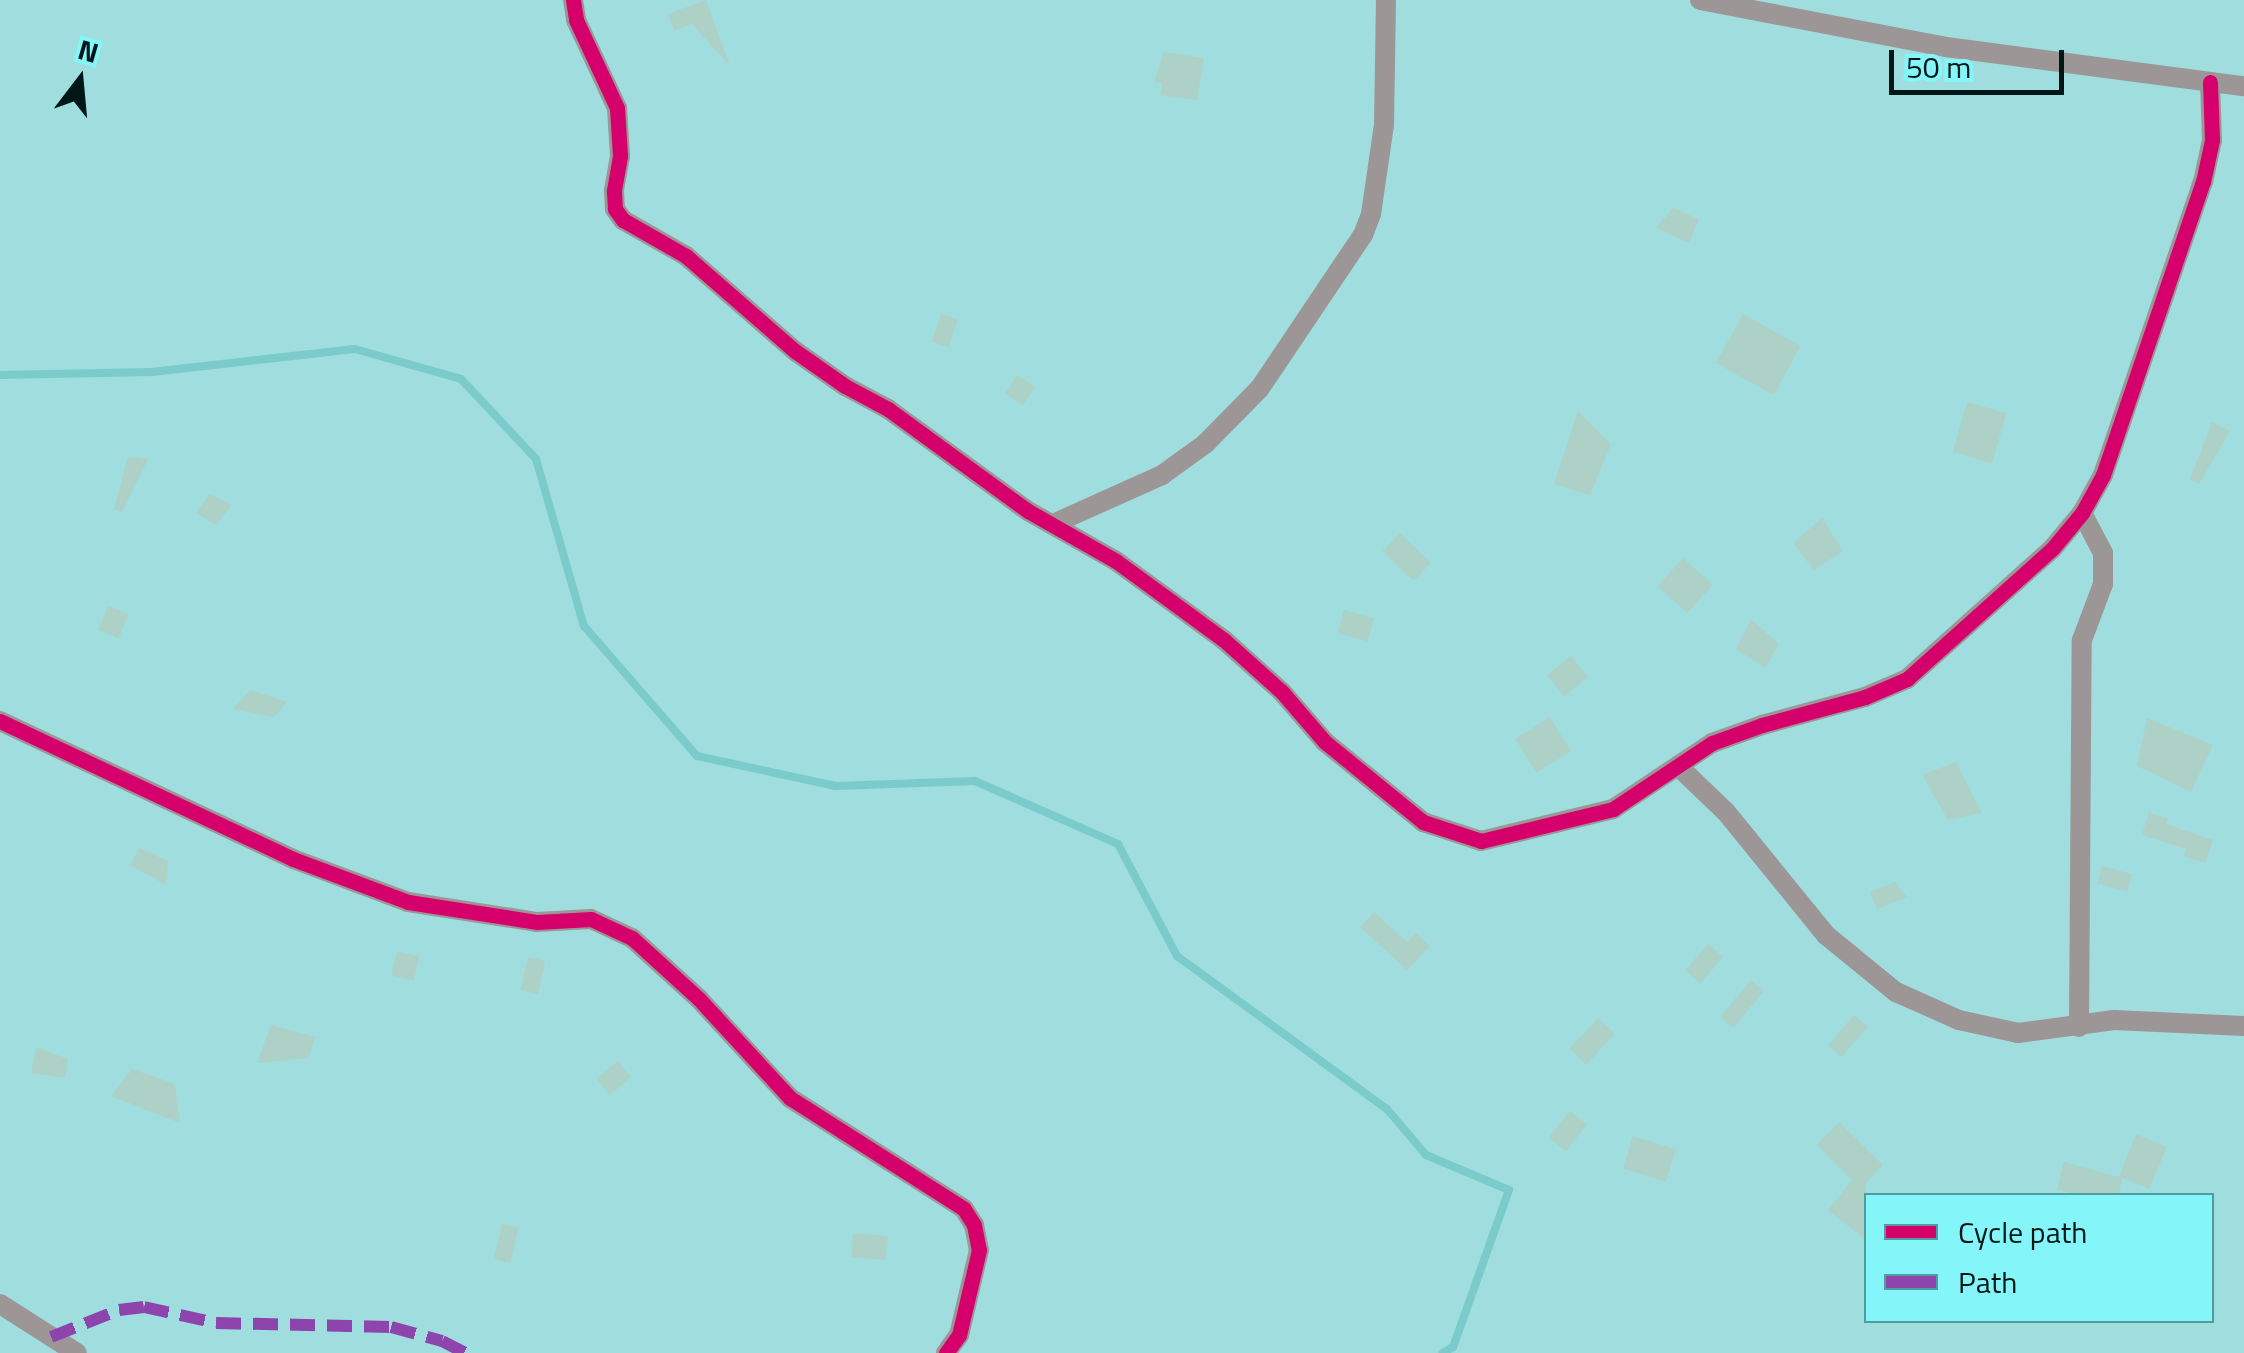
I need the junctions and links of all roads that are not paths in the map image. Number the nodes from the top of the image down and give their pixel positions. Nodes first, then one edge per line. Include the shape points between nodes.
1 (573, 0) edge
2 (1386, 0) edge
3 (1700, 0) edge
4 (2210, 82) junction
5 (2244, 86) edge
6 (2082, 513) junction
7 (1053, 524) junction
8 (0, 720) edge
9 (1678, 766) junction
10 (2079, 1026) junction
11 (2244, 1026) edge
12 (0, 1304) edge
13 (77, 1353) edge
14 (946, 1353) edge

1 - 7 street via 617,108 614,191 623,220 686,256 845,386
2 - 7 street via 1384,126 1363,235 1260,388 1205,444 1162,475
3 - 4 street via 1946,47
4 - 5 street
4 - 6 street via 2212,140 2204,182 2103,475
6 - 9 street via 2052,549 1908,678 1865,698 1712,743
6 - 10 street via 2103,553 2103,584 2082,640
7 - 9 street via 1224,640 1361,775 1451,834 1481,841 1613,809
8 - 14 street via 292,859 408,902 537,922 592,918 632,938 790,1098 964,1209 979,1250 958,1335
9 - 10 street via 1726,812 1826,935 1896,992 1958,1020 2018,1033
10 - 11 street via 2114,1020
12 - 13 street

